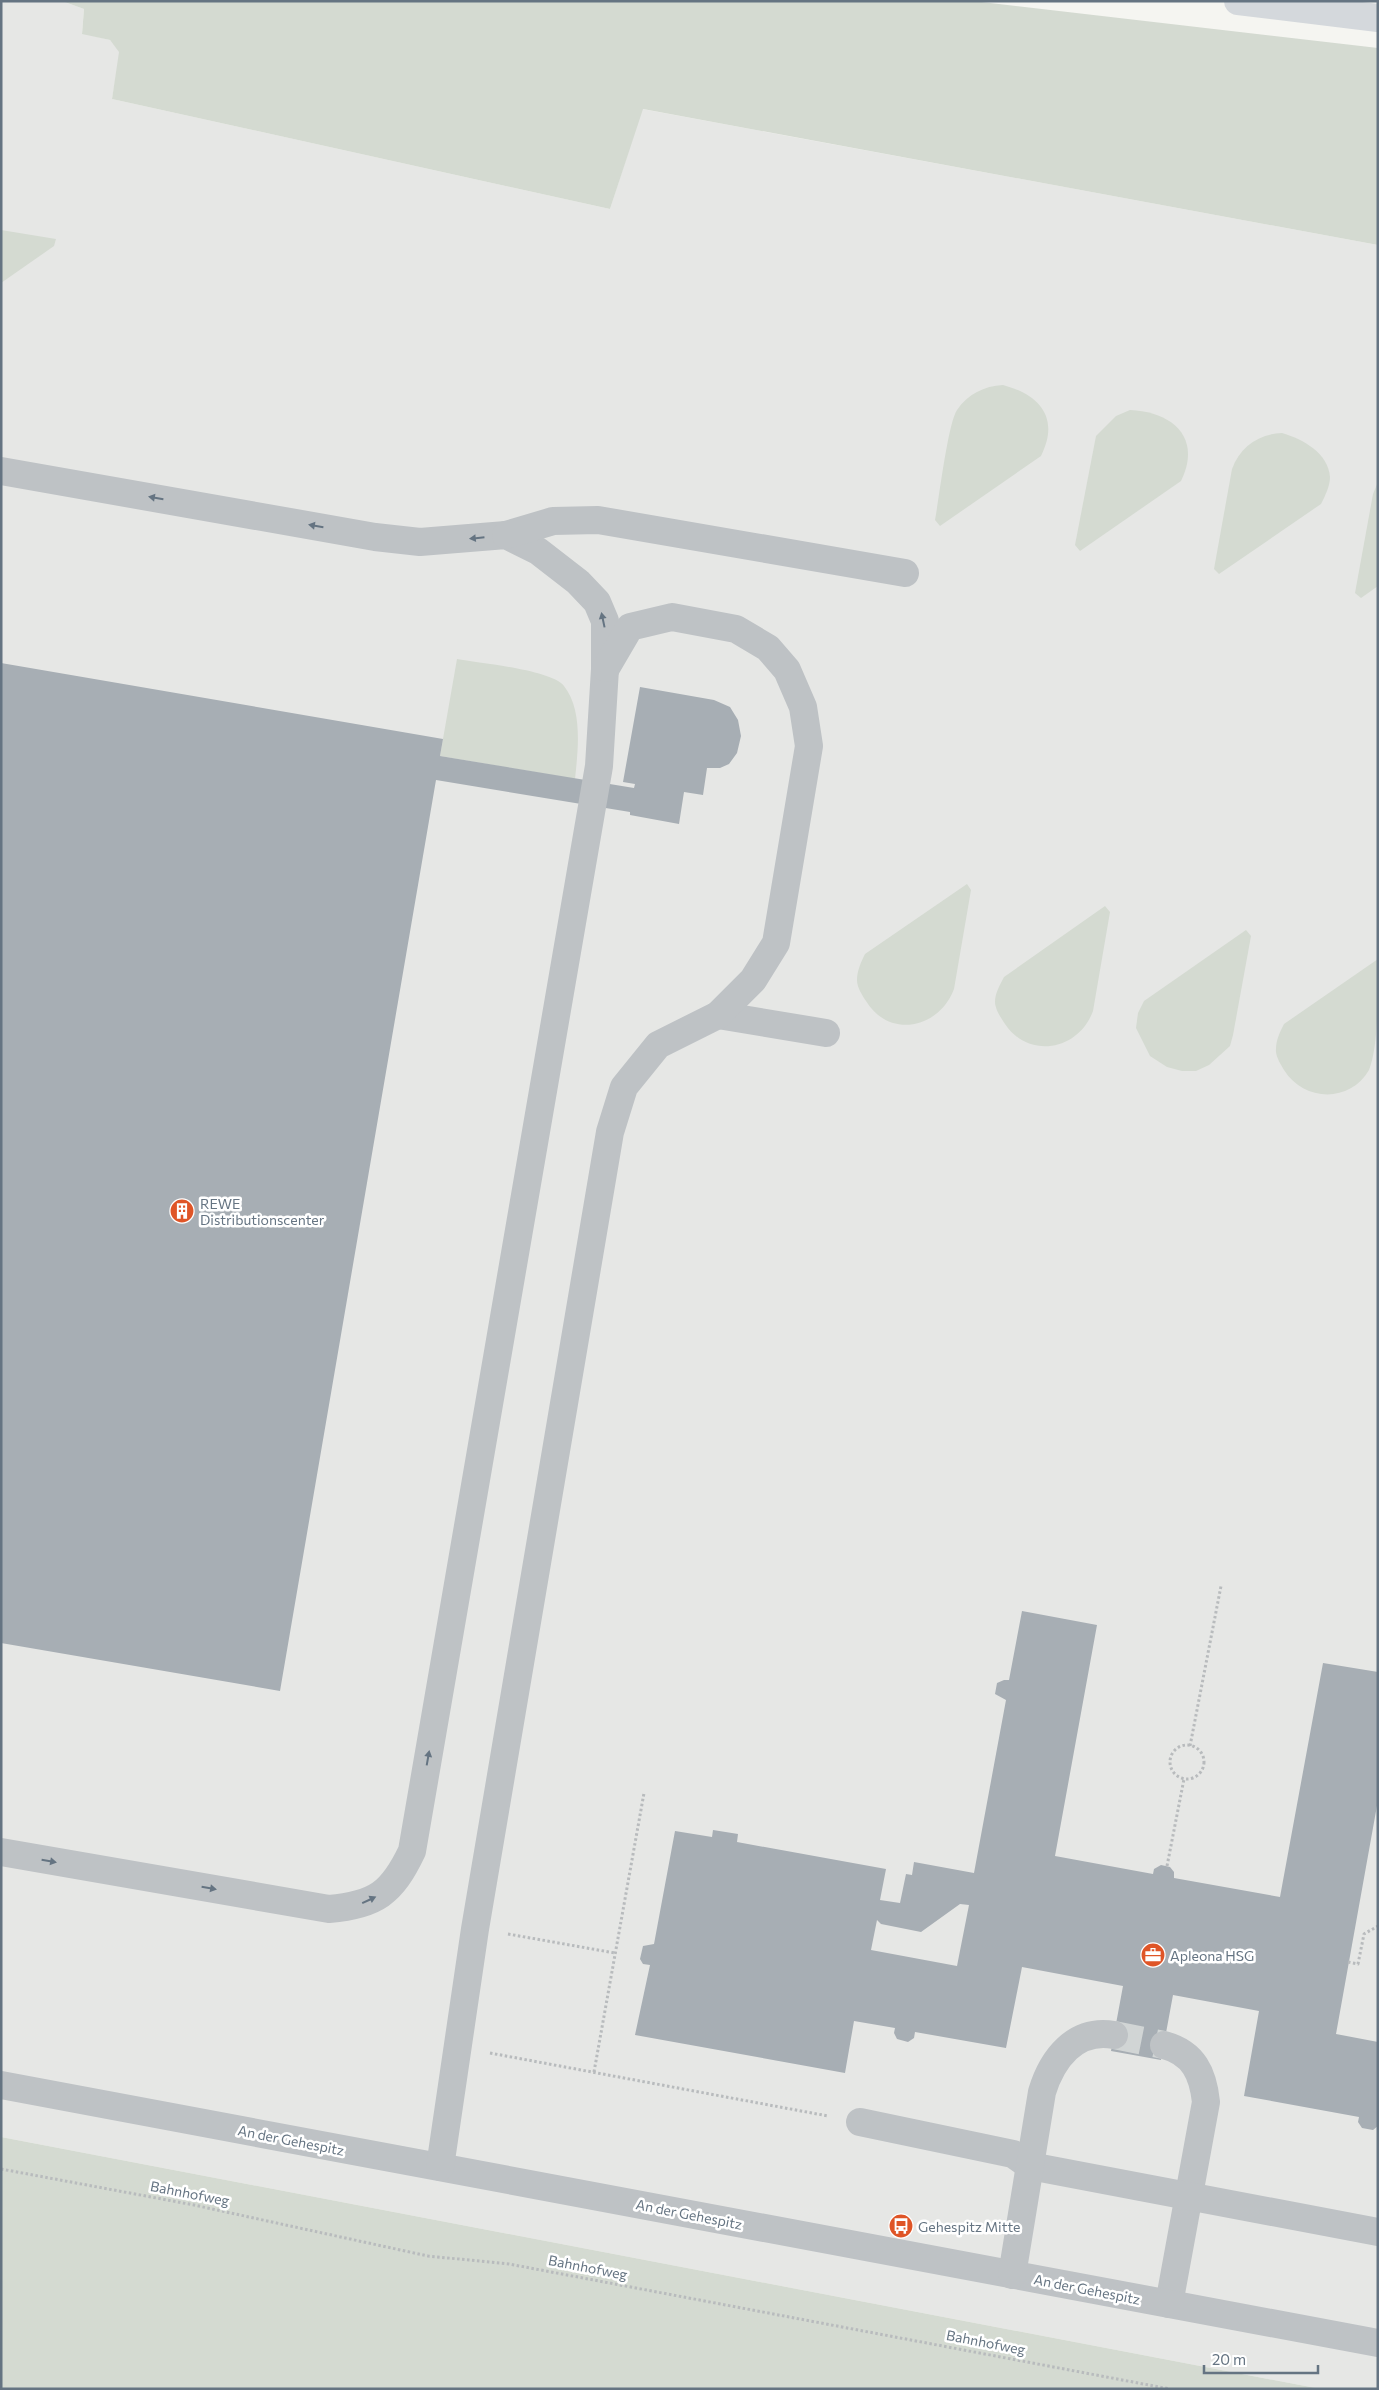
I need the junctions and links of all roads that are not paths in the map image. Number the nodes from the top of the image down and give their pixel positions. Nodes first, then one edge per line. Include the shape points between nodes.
1 (1238, 1) edge
2 (1378, 18) edge
3 (1, 471) edge
4 (506, 535) junction
5 (905, 573) dead end
6 (605, 669) junction
7 (718, 1015) junction
8 (826, 1033) dead end
9 (1, 1852) edge
10 (1114, 2035) tunnel mouth
11 (1164, 2045) tunnel mouth
12 (1, 2085) edge
13 (860, 2122) road end
14 (1030, 2166) junction
15 (440, 2167) junction
16 (1189, 2197) junction
17 (1378, 2232) edge
18 (1012, 2275) junction
19 (1169, 2304) junction
20 (1378, 2343) edge

1 - 2 main road
4 -> 3 street via 420,542 375,537
4 - 5 street via 554,521 598,520
6 -> 4 street via 605,621 597,602 578,582 538,551
6 - 7 street via 630,627 672,616 736,628 768,648 788,670 803,707 809,746 776,943 753,980
9 -> 6 street via 329,1909 356,1906 381,1894 401,1875 412,1851 599,766
7 - 8 street
7 - 15 street via 658,1045 624,1087 610,1132 475,1929
10 - 14 street via 1072,2043 1056,2060 1042,2092
11 - 16 street via 1182,2053 1192,2062 1202,2075 1205,2089 1204,2120
12 - 15 street, An der Gehespitz
13 - 14 street via 1013,2154
14 - 16 street
14 - 18 street
15 - 18 street, An der Gehespitz
16 - 17 street
16 - 19 street
18 - 19 street, An der Gehespitz
19 - 20 street, An der Gehespitz

